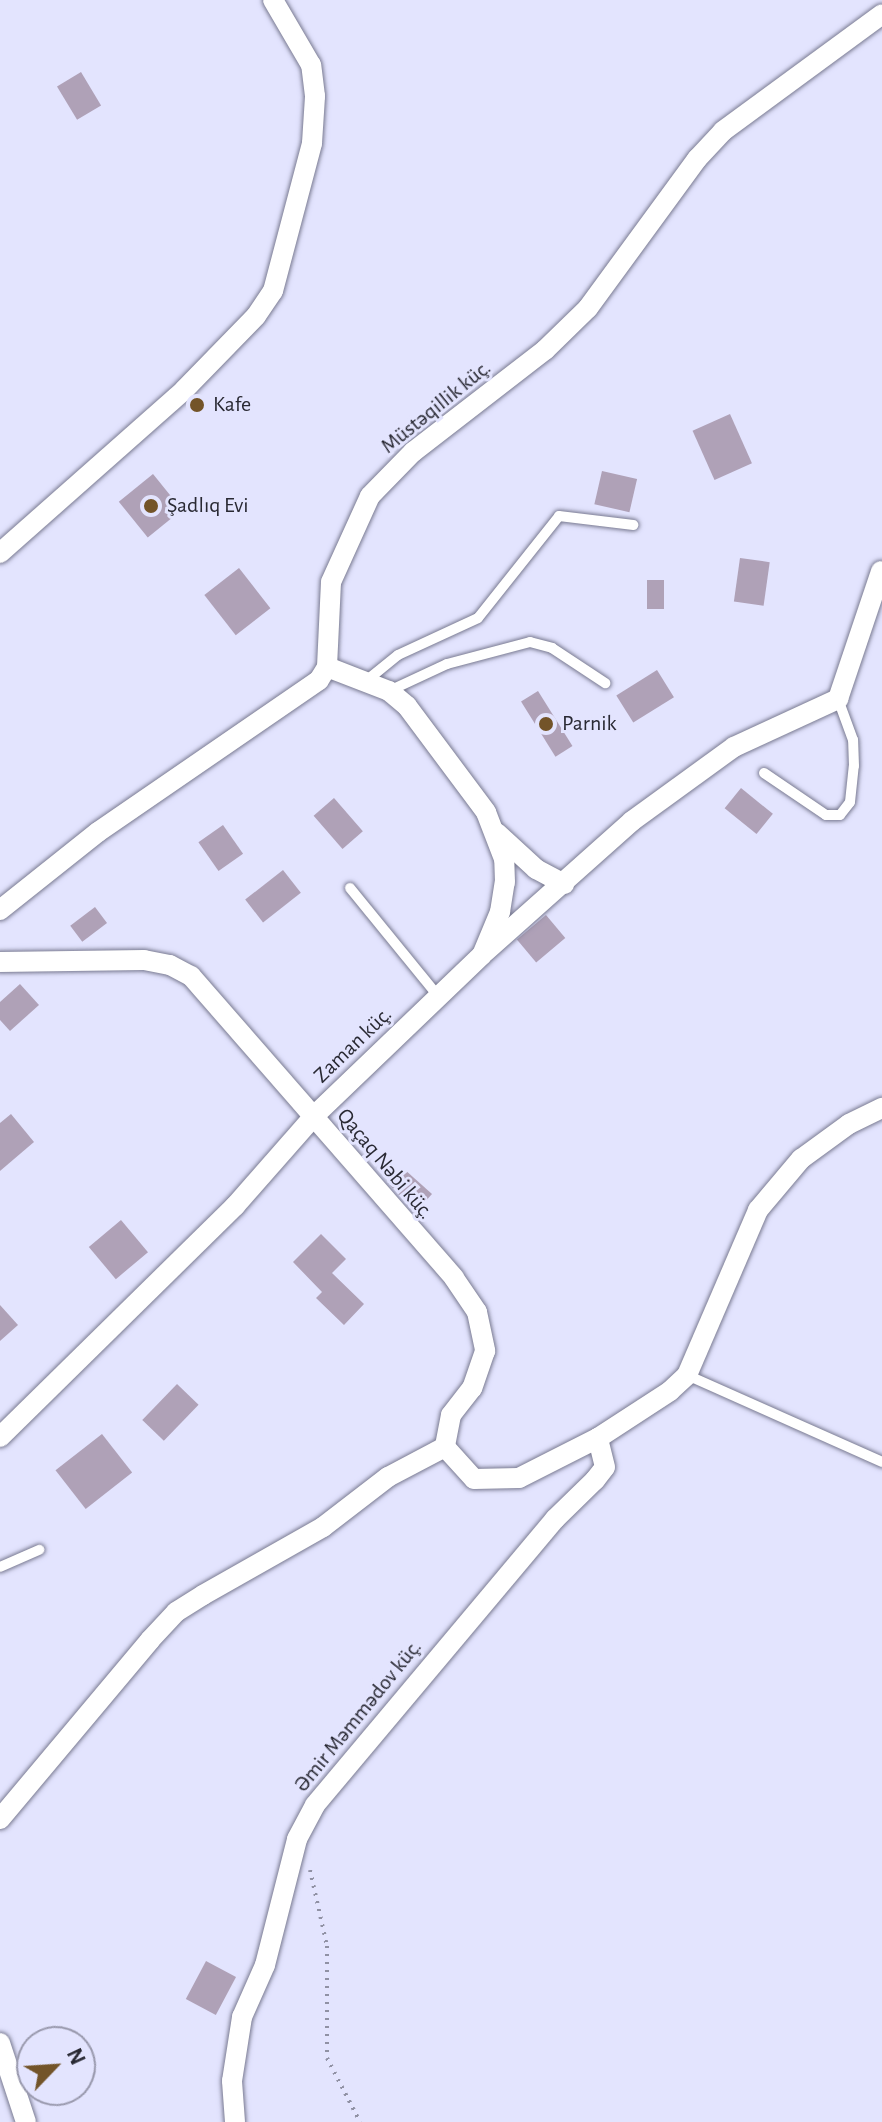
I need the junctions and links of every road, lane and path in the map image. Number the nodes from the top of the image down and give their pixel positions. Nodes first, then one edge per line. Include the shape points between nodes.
1 (273, 0) edge
2 (882, 14) edge
3 (633, 525) dead end
4 (0, 553) edge
5 (881, 571) edge
6 (327, 667) junction
7 (366, 681) junction
8 (605, 683) dead end
9 (389, 691) junction
10 (838, 699) junction
11 (764, 773) dead end
12 (497, 833) junction
13 (564, 884) junction
14 (350, 888) dead end
15 (0, 910) edge
16 (482, 955) junction
17 (2, 964) edge
18 (438, 996) junction
19 (882, 1108) edge
20 (314, 1116) junction
21 (687, 1375) junction
22 (0, 1437) edge
23 (598, 1438) junction
24 (445, 1447) junction
25 (882, 1462) edge
26 (39, 1550) dead end
27 (0, 1567) edge
28 (0, 1819) edge
29 (301, 1831) junction
30 (0, 2043) edge
31 (26, 2122) edge
32 (235, 2122) edge
33 (360, 2122) edge

1 - 4 street via 311,65 315,96 312,143 273,291 256,316 184,390
2 - 6 street, Müstəqillik küç. via 723,131 588,308 545,350 413,452 370,496 331,582
3 - 7 lane via 559,516 478,618 398,655
5 - 10 street
6 - 7 street, Zaman küç.
6 - 15 street via 305,693 98,832
7 - 9 street, Zaman küç.
8 - 9 lane via 552,648 530,642 447,664
9 - 12 street, Zaman küç. via 431,735
10 - 11 lane via 853,740 854,766 850,802 840,815 826,815
10 - 13 street via 734,747 632,821
12 - 13 street via 536,869
12 - 16 street, Zaman küç. via 505,882 500,912
13 - 16 street
14 - 18 lane
16 - 18 street, Zaman küç.
17 - 20 street, Qaçaq Nəbi küç. via 144,960 170,965 191,976
18 - 20 street, Zaman küç.
19 - 21 street via 849,1124 801,1159 758,1210
20 - 22 street, Zaman küç. via 235,1206
20 - 24 street, Qaçaq Nəbi küç. via 454,1278 477,1312 485,1351 472,1388 451,1415
21 - 23 street via 649,1408
21 - 25 lane
23 - 24 street via 519,1478 494,1481 474,1479
23 - 29 street, Əmir Məmmədov küç. via 605,1467 343,1767
24 - 28 street via 388,1477 323,1527 176,1612
26 - 27 lane
29 - 32 street, Əmir Məmmədov küç. via 265,1965 242,2017 232,2081
29 - 33 path via 327,1946 327,2058
30 - 31 street

